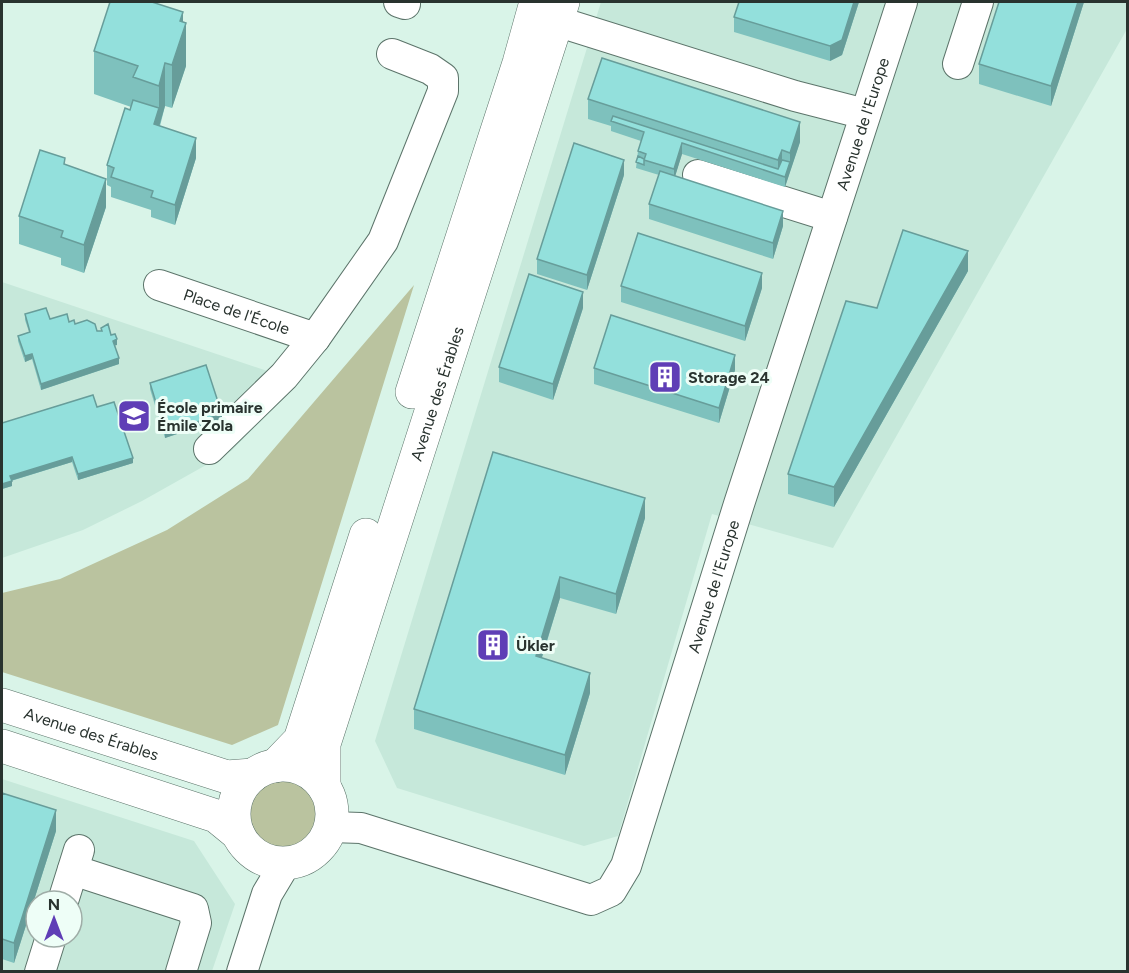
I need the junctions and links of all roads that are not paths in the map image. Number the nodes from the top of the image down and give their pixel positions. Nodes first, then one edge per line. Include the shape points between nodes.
1 (902, 2) edge
2 (978, 2) edge
3 (552, 6) edge
4 (392, 54) dead end
5 (958, 64) dead end
6 (865, 114) junction
7 (698, 175) dead end
8 (832, 217) junction
9 (159, 285) dead end
10 (315, 338) junction
11 (208, 449) dead end
12 (2, 705) edge
13 (2, 746) edge
14 (264, 770) junction
15 (324, 787) junction
16 (331, 827) junction
17 (238, 834) junction
18 (285, 864) junction
19 (67, 889) edge
20 (47, 949) edge
21 (40, 972) edge
22 (181, 972) edge
23 (242, 972) edge

1 - 6 street, Avenue de l'Europe
2 - 5 street
3 - 6 street via 795,96
3 - 14 main road, Avenue des Érables via 519,63 300,740
3 - 15 main road, Avenue des Érables via 324,744
4 - 10 street via 443,78 443,91 383,241
6 - 8 street, Avenue de l'Europe
7 - 8 street
8 - 16 street, Avenue de l'Europe via 627,866 611,891 591,900 361,828
9 - 10 street, Place de l'École
10 - 11 street via 284,376
12 - 14 main road, Avenue des Érables via 227,777
13 - 17 main road via 216,816
14 - 15 main road via 289,765 303,769
14 - 17 main road via 242,787 235,802
15 - 16 main road via 330,800
16 - 18 main road via 314,853
17 - 18 main road via 257,856
18 - 23 street via 267,894
19 - 22 street via 76,860 193,909 196,923
20 - 21 street

